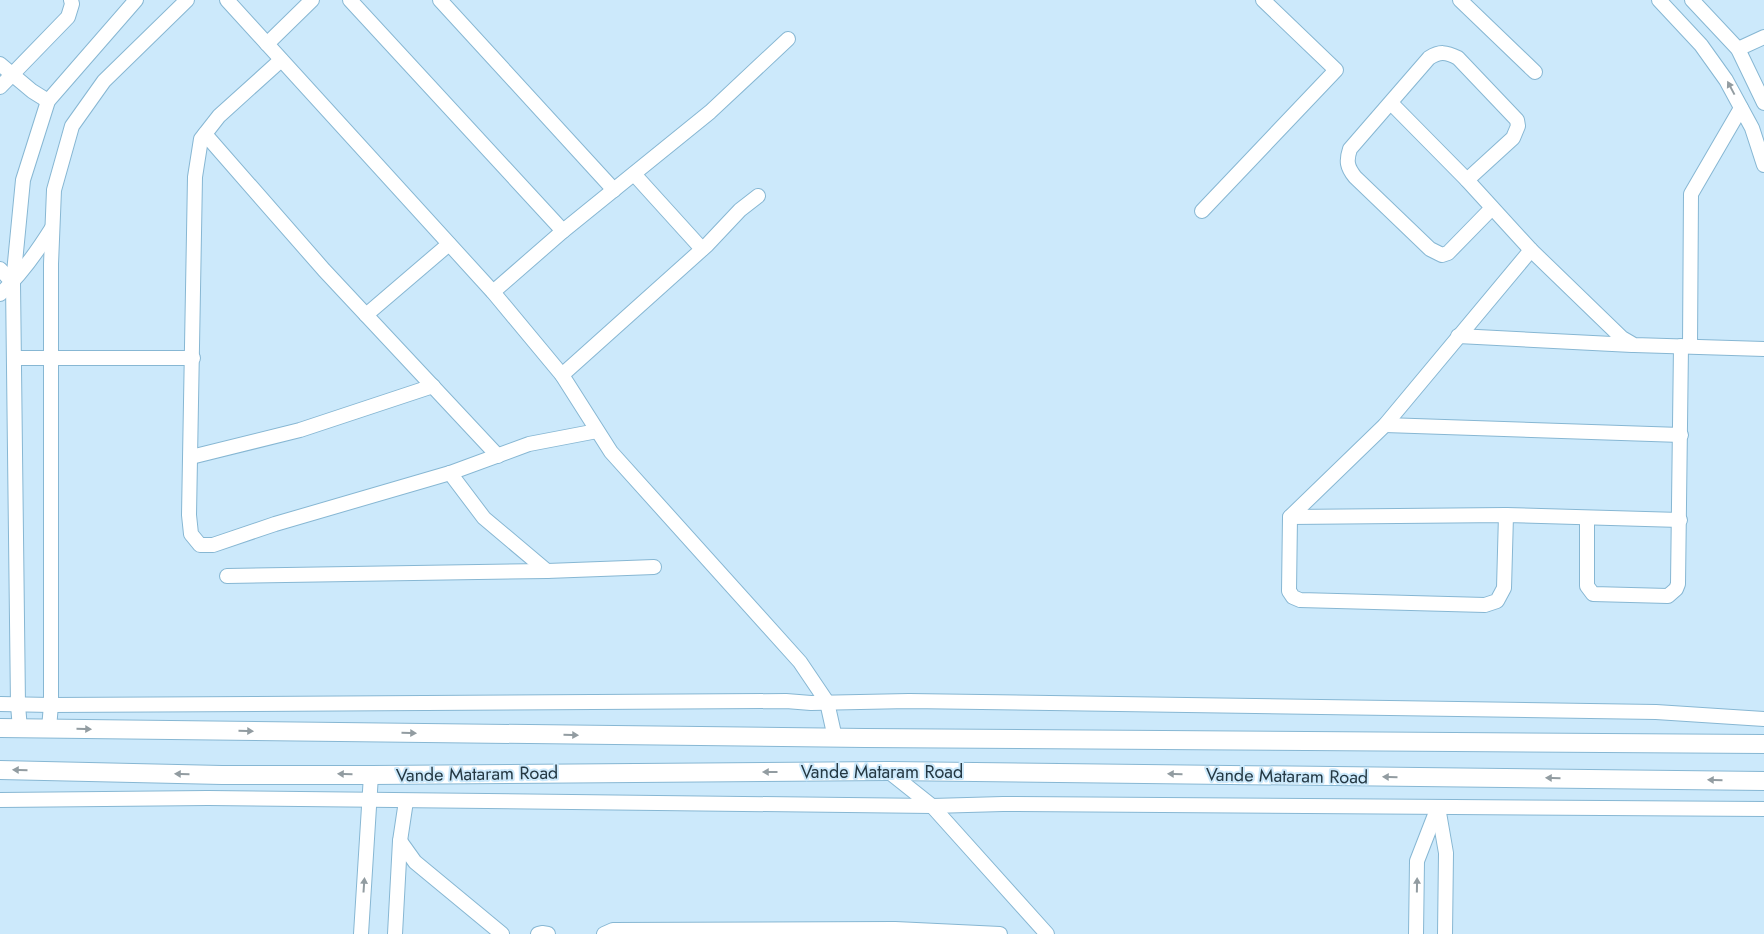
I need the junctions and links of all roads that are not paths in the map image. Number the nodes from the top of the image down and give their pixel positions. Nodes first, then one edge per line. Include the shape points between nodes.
1 (71, 0) edge
2 (136, 0) edge
3 (186, 0) edge
4 (227, 0) edge
5 (312, 0) edge
6 (350, 0) edge
7 (440, 0) edge
8 (1263, 0) edge
9 (1460, 0) edge
10 (1659, 0) edge
11 (1692, 0) edge
12 (1764, 37) edge
13 (788, 38) dead end
14 (267, 44) junction
15 (1738, 49) junction
16 (281, 60) junction
17 (0, 64) edge
18 (1535, 72) dead end
19 (11, 74) junction
20 (0, 86) edge
21 (48, 101) junction
22 (1391, 102) junction
23 (1764, 103) edge
24 (1741, 108) junction
25 (205, 134) junction
26 (1764, 165) edge
27 (634, 174) junction
28 (1467, 180) junction
29 (614, 190) junction
30 (758, 196) dead end
31 (1492, 208) junction
32 (1202, 211) dead end
33 (53, 228) junction
34 (563, 231) junction
35 (449, 244) junction
36 (702, 249) junction
37 (1531, 250) junction
38 (0, 269) edge
39 (12, 283) junction
40 (493, 292) junction
41 (0, 294) edge
42 (366, 315) junction
43 (1458, 336) junction
44 (1634, 345) junction
45 (1686, 346) junction
46 (1764, 349) edge
47 (14, 358) junction
48 (51, 358) junction
49 (193, 358) junction
50 (562, 375) junction
51 (433, 386) junction
52 (1385, 425) junction
53 (597, 432) junction
54 (1681, 435) junction
55 (498, 456) junction
56 (191, 457) junction
57 (450, 473) junction
58 (1506, 515) junction
59 (1290, 518) junction
60 (1587, 518) junction
61 (1680, 520) junction
62 (654, 567) dead end
63 (547, 571) junction
64 (227, 576) dead end
65 (827, 702) junction
66 (0, 704) edge
67 (18, 704) junction
68 (51, 705) junction
69 (1764, 719) edge
70 (0, 728) edge
71 (49, 728) junction
72 (20, 729) junction
73 (835, 738) junction
74 (1764, 744) edge
75 (0, 770) edge
76 (888, 772) junction
77 (371, 775) junction
78 (1764, 780) edge
79 (0, 800) edge
80 (370, 800) junction
81 (406, 801) junction
82 (932, 806) junction
83 (1438, 807) junction
84 (1764, 809) edge
85 (400, 841) junction
86 (732, 932) edge
87 (896, 932) edge
88 (361, 934) edge
89 (395, 934) edge
90 (502, 934) edge
91 (538, 934) edge
92 (548, 934) edge
93 (604, 934) edge
94 (1000, 934) edge
95 (1047, 934) edge
96 (1416, 934) edge
97 (1446, 934) edge

1 - 19 street via 68,17
2 - 21 street
3 - 33 street via 104,81 72,126 54,190
4 - 14 street
5 - 14 street
6 - 34 street
7 - 29 street
8 - 32 street via 1336,70
9 - 18 street
24 -> 10 street via 1701,45
11 - 15 street
12 - 15 street
13 - 27 street via 710,112
14 - 16 street
15 - 23 street
16 - 25 street via 219,116
16 - 35 street
17 - 19 street
19 - 20 street
19 - 21 street
21 - 39 street via 23,180
22 - 28 street
22 - 28 street via 1429,58 1447,52 1458,58 1517,120 1518,126 1513,138
22 - 31 street via 1350,149 1346,159 1348,169 1355,177 1430,249 1442,255 1448,253
24 - 26 street via 1752,128
24 - 45 street via 1691,194
25 - 42 street
25 - 49 street via 201,139 195,178
27 - 29 street
27 - 36 street
28 - 31 street
29 - 34 street
30 - 36 street
31 - 37 street
33 - 39 street
33 - 48 street
34 - 40 street
35 - 40 street
35 - 42 street
36 - 50 street
37 - 43 street
37 - 44 street via 1612,330
38 - 39 street
39 - 41 street
39 - 47 street
40 - 50 street
42 - 51 street
43 - 44 street
43 - 52 street
44 - 45 street
45 - 46 street
45 - 54 street
47 - 48 street
47 - 67 street
48 - 49 street
48 - 68 street
49 - 56 street
50 - 53 street
51 - 55 street
51 - 56 street via 300,430
52 - 54 street
52 - 59 street
53 - 55 street via 529,444
53 - 65 street via 800,662
54 - 61 street
55 - 57 street
56 - 57 street via 189,515 191,534 200,545 214,545
57 - 63 street via 484,518
58 - 59 street
58 - 59 street via 1504,588 1497,601 1485,604 1300,600 1289,591
58 - 60 street
60 - 61 street
60 - 61 street via 1587,586 1593,594 1668,596 1678,584
62 - 63 street
63 - 64 street
65 - 68 street
65 - 69 street via 1656,712
65 - 73 street
66 - 67 street
67 - 68 street
67 - 72 street
68 - 71 street
70 - 72 main road, Vande Mataram Road
71 - 72 main road, Vande Mataram Road
71 -> 73 main road, Vande Mataram Road
73 - 74 main road, Vande Mataram Road
77 -> 75 main road, Vande Mataram Road
76 -> 77 main road, Vande Mataram Road
78 -> 76 main road, Vande Mataram Road
76 - 82 street
77 - 80 street
79 - 80 street
80 - 81 street
88 -> 80 street
81 - 82 street
81 - 85 street
82 - 83 street
82 - 95 street
83 - 84 street
96 -> 83 street via 1417,861
83 - 97 street via 1446,854
85 - 89 street
85 - 90 street via 415,862
86 - 87 street
86 - 93 street via 613,930
87 - 94 street
91 - 92 street

